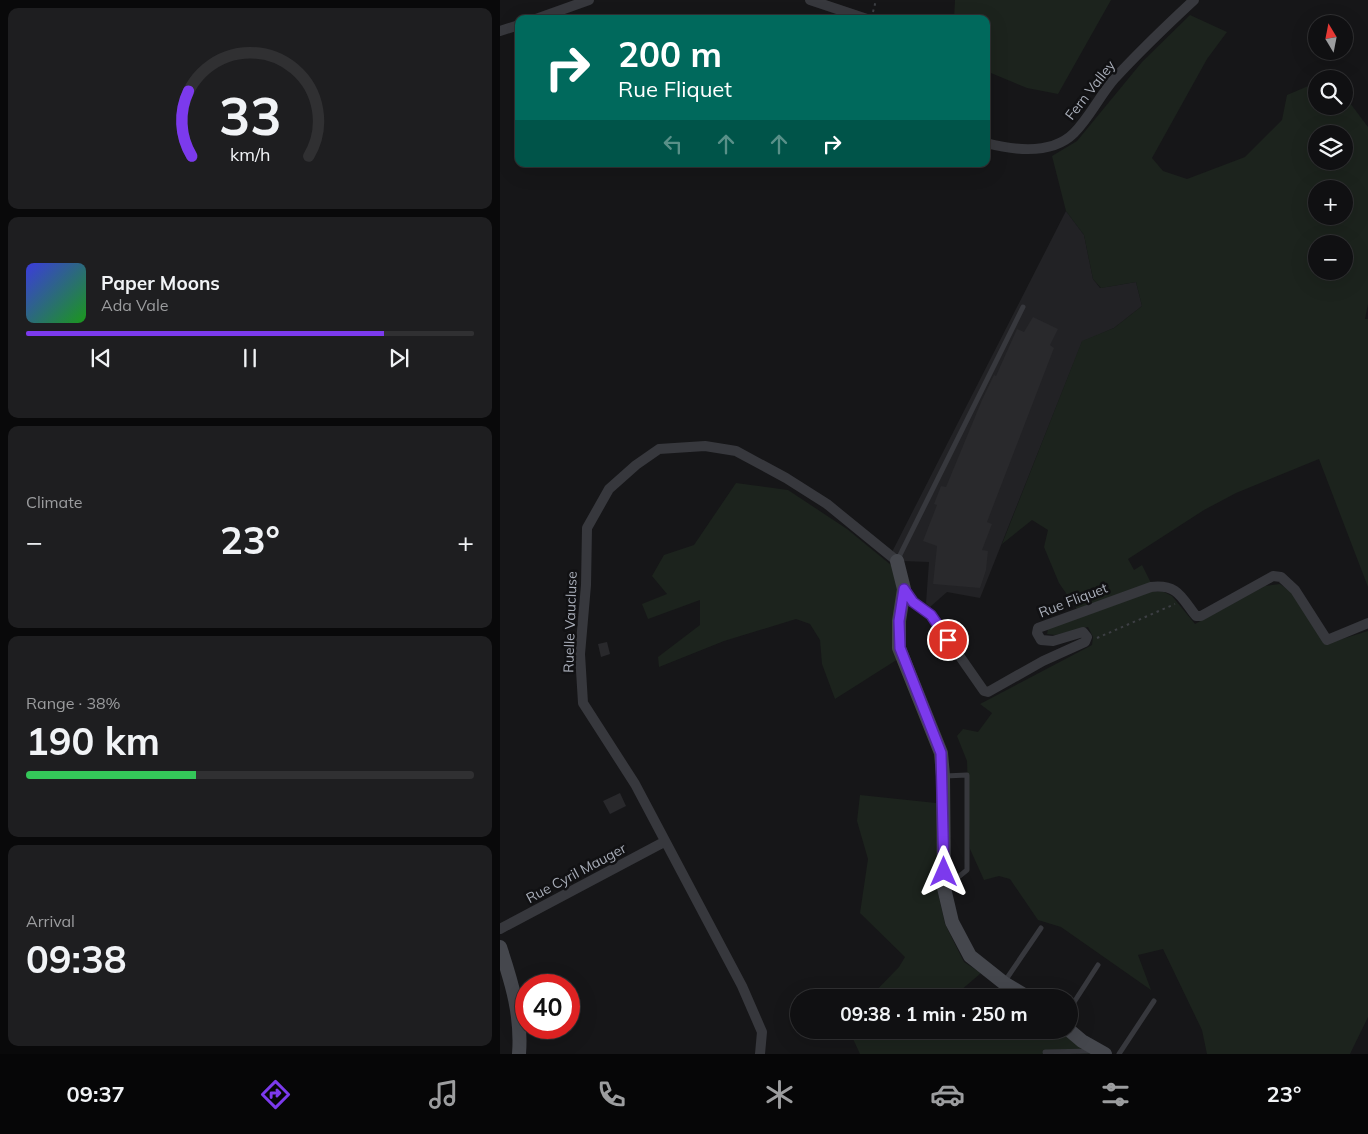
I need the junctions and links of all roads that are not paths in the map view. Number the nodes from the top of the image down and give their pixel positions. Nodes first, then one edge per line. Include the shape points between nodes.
1 (589, 0) edge
2 (810, 0) edge
3 (1194, 0) edge
4 (547, 15) edge
5 (854, 15) edge
6 (515, 26) edge
7 (500, 31) edge
8 (990, 144) edge
9 (1024, 307) dead end
10 (897, 561) junction
11 (904, 589) junction
12 (1368, 623) edge
13 (943, 776) junction
14 (664, 842) junction
15 (944, 888) junction
16 (1042, 928) dead end
17 (500, 929) edge
18 (500, 947) edge
19 (1098, 965) dead end
20 (1004, 983) junction
21 (1014, 989) edge
22 (1078, 996) edge
23 (1154, 1001) dead end
24 (1078, 1036) edge
25 (1045, 1052) dead end
26 (1102, 1053) edge
27 (519, 1054) edge
28 (760, 1054) edge
29 (1119, 1054) edge

1 - 4 street
2 - 5 street
3 - 8 street, Fern Valley via 1114,80 1073,134 1048,146 1014,150
6 - 7 street
9 - 10 lane
10 - 11 street
10 - 14 street, Ruelle Vaucluse via 827,504 736,451 706,446 659,449 609,489 587,528 580,654 583,703 635,784
11 - 12 street, Rue Fliquet via 913,602 931,615 984,691 988,692 1085,642 1087,638 1083,632 1053,641 1041,640 1038,628 1151,587 1166,585 1177,592 1196,616 1201,616 1273,576 1281,577 1295,590 1327,640
11 - 13 street via 899,621 900,648 937,738
13 - 15 street
13 - 15 lane via 968,775 967,870
14 - 17 street, Rue Cyril Mauger
14 - 28 street, Ruelle Vaucluse via 742,986 762,1032
15 - 20 street via 952,922 970,956
16 - 20 lane
18 - 27 street via 520,1017
19 - 22 lane
20 - 21 street
23 - 29 lane
24 - 26 street
25 - 26 lane

